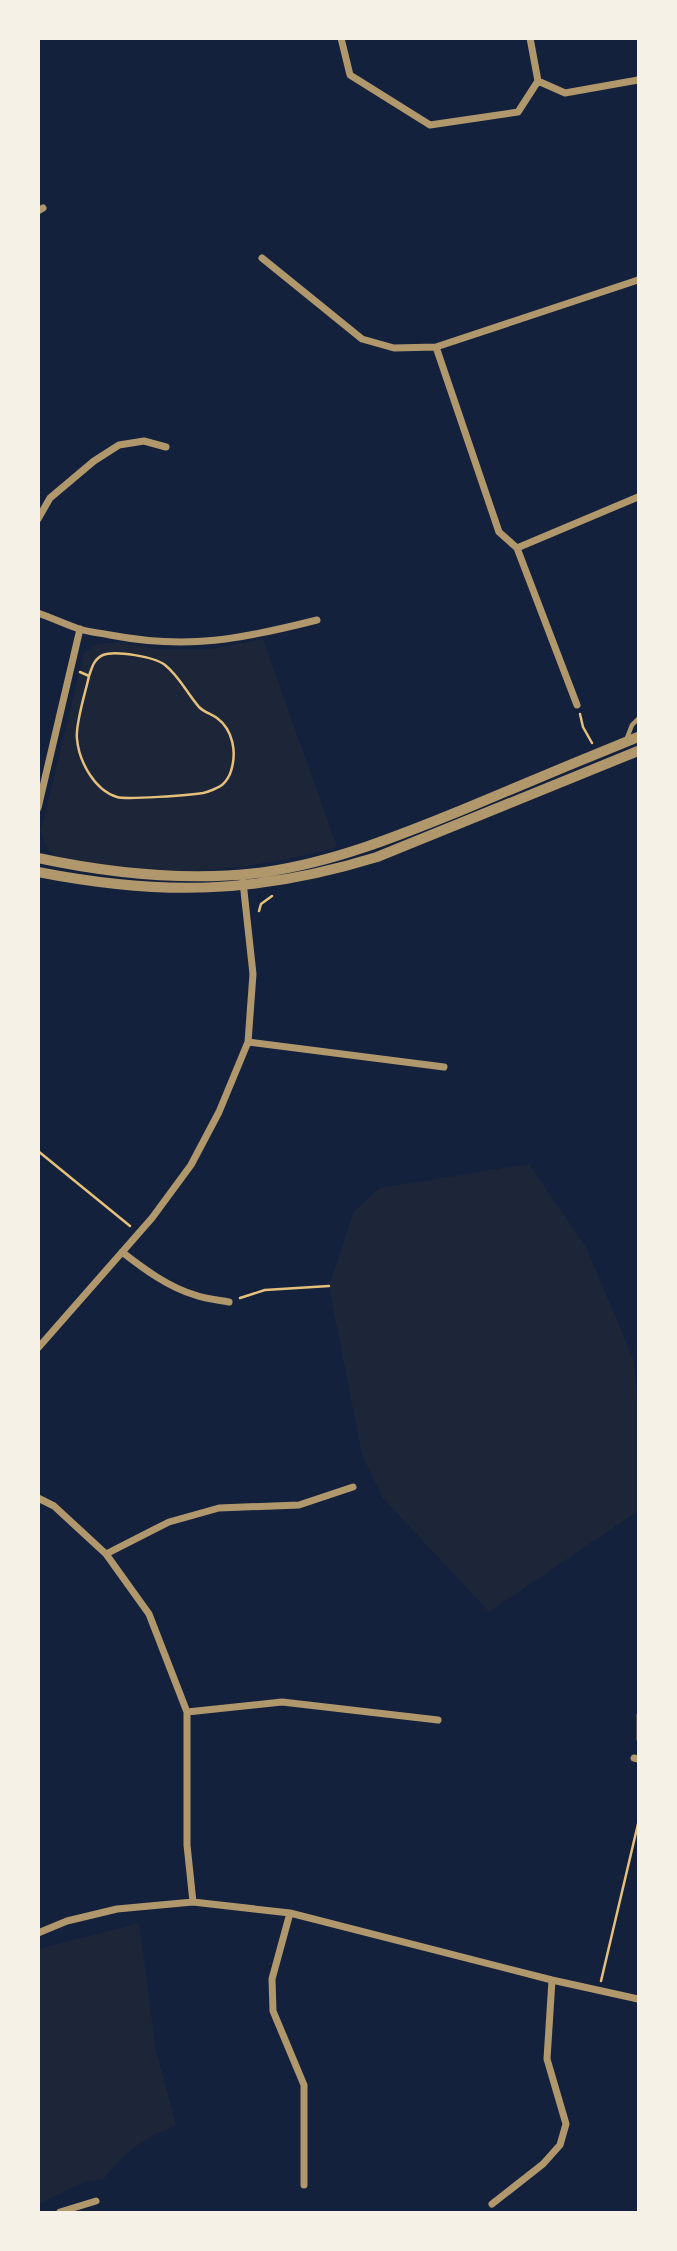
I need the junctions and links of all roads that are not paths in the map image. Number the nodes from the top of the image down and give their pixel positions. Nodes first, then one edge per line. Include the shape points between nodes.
1 (341, 38) edge
2 (530, 38) edge
3 (639, 80) edge
4 (538, 81) junction
5 (262, 258) dead end
6 (639, 280) edge
7 (436, 347) junction
8 (166, 447) dead end
9 (639, 497) edge
10 (38, 519) edge
11 (517, 548) junction
12 (38, 613) edge
13 (317, 620) dead end
14 (80, 629) junction
15 (577, 705) dead end
16 (639, 719) edge
17 (639, 737) edge
18 (625, 742) junction
19 (639, 751) edge
20 (38, 808) edge
21 (38, 858) edge
22 (38, 872) edge
23 (243, 880) junction
24 (248, 1042) junction
25 (444, 1068) dead end
26 (122, 1252) junction
27 (229, 1302) road end
28 (38, 1348) edge
29 (353, 1487) dead end
30 (38, 1498) edge
31 (106, 1554) junction
32 (187, 1712) junction
33 (438, 1720) dead end
34 (193, 1902) junction
35 (290, 1913) junction
36 (38, 1933) edge
37 (552, 1980) junction
38 (639, 1999) edge
39 (304, 2185) dead end
40 (96, 2201) dead end
41 (492, 2204) dead end
42 (60, 2213) edge

1 - 4 street via 350,75 429,125 518,113
2 - 4 street
3 - 4 street via 565,93
5 - 7 street via 362,339 394,348
6 - 7 street
7 - 11 street via 499,532
8 - 10 street via 144,441 119,445 50,498
9 - 11 street
11 - 15 street
12 - 14 street
13 - 14 street via 263,634 174,643
14 - 20 street
16 - 18 lane
17 - 18 street
18 - 23 street via 390,839
19 - 23 street via 377,857 326,872
21 - 23 street via 134,874
22 - 23 street via 93,883 156,888
23 - 24 street via 253,974
24 - 25 street
24 - 26 street via 191,1166
26 - 27 street via 173,1286
26 - 28 street
29 - 31 street via 299,1505 219,1508 169,1522
30 - 31 street via 54,1506
31 - 32 street via 149,1614
32 - 33 street via 282,1702
32 - 34 street via 187,1845
34 - 35 street
34 - 36 street via 117,1909
35 - 37 street
35 - 39 street via 272,1979 273,2011 304,2085
37 - 38 street
37 - 41 street via 547,2059 566,2124 560,2145 543,2164
40 - 42 street

